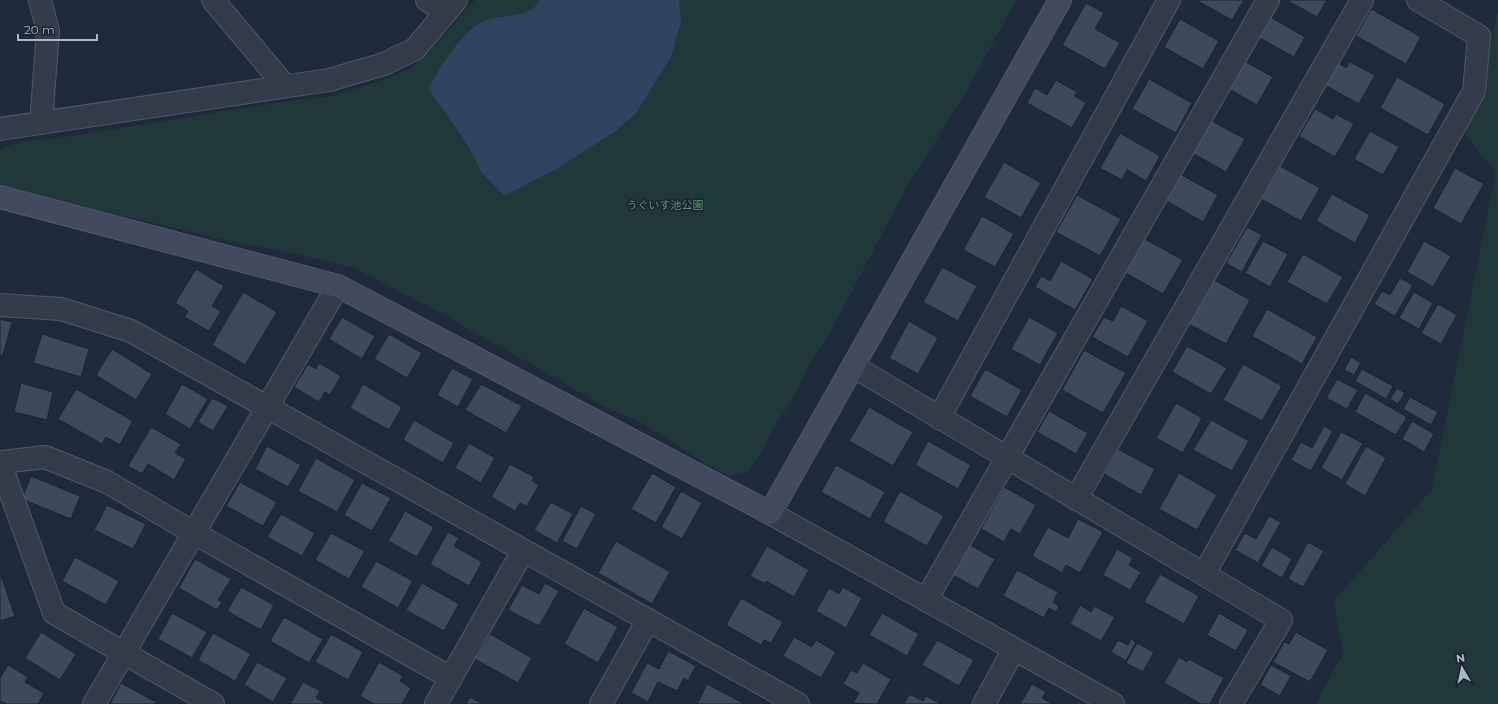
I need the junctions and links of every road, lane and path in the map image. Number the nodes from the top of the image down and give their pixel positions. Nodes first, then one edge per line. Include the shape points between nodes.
1 (40, 0) edge
2 (213, 0) edge
3 (427, 0) edge
4 (1060, 0) edge
5 (1169, 0) edge
6 (1268, 0) edge
7 (1362, 0) edge
8 (1418, 0) edge
9 (451, 6) edge
10 (285, 86) junction
11 (41, 123) junction
12 (0, 129) edge
13 (0, 197) edge
14 (338, 286) junction
15 (0, 305) edge
16 (853, 366) junction
17 (267, 408) junction
18 (940, 418) junction
19 (1007, 458) junction
20 (0, 463) edge
21 (1076, 499) junction
22 (770, 513) junction
23 (194, 533) junction
24 (523, 551) junction
25 (1204, 574) junction
26 (926, 600) junction
27 (648, 620) junction
28 (1014, 649) junction
29 (124, 653) junction
30 (451, 678) junction
31 (94, 704) edge
32 (213, 704) edge
33 (436, 704) edge
34 (601, 704) edge
35 (798, 704) edge
36 (984, 704) edge
37 (1113, 704) edge
38 (1231, 704) edge

1 - 11 street via 48,31
2 - 10 street
3 - 9 street
4 - 16 street
5 - 18 street
6 - 19 street
7 - 21 street
8 - 25 street via 1479,36 1474,91
9 - 10 street via 416,49 384,64 329,80
10 - 11 street
11 - 12 street
13 - 14 street
14 - 17 street
14 - 22 street
15 - 17 street via 61,309 131,331
16 - 18 street
16 - 22 street
17 - 23 street
17 - 24 street
18 - 19 street
19 - 21 street
19 - 26 street
20 - 23 street via 45,457 107,482
20 - 29 street via 54,613
21 - 25 street
22 - 26 street
23 - 29 street
23 - 30 street
24 - 27 street
24 - 30 street
25 - 38 street via 1281,620
26 - 28 street
27 - 34 street
27 - 35 street
28 - 36 street
28 - 37 street
29 - 31 street
29 - 32 street
30 - 33 street

